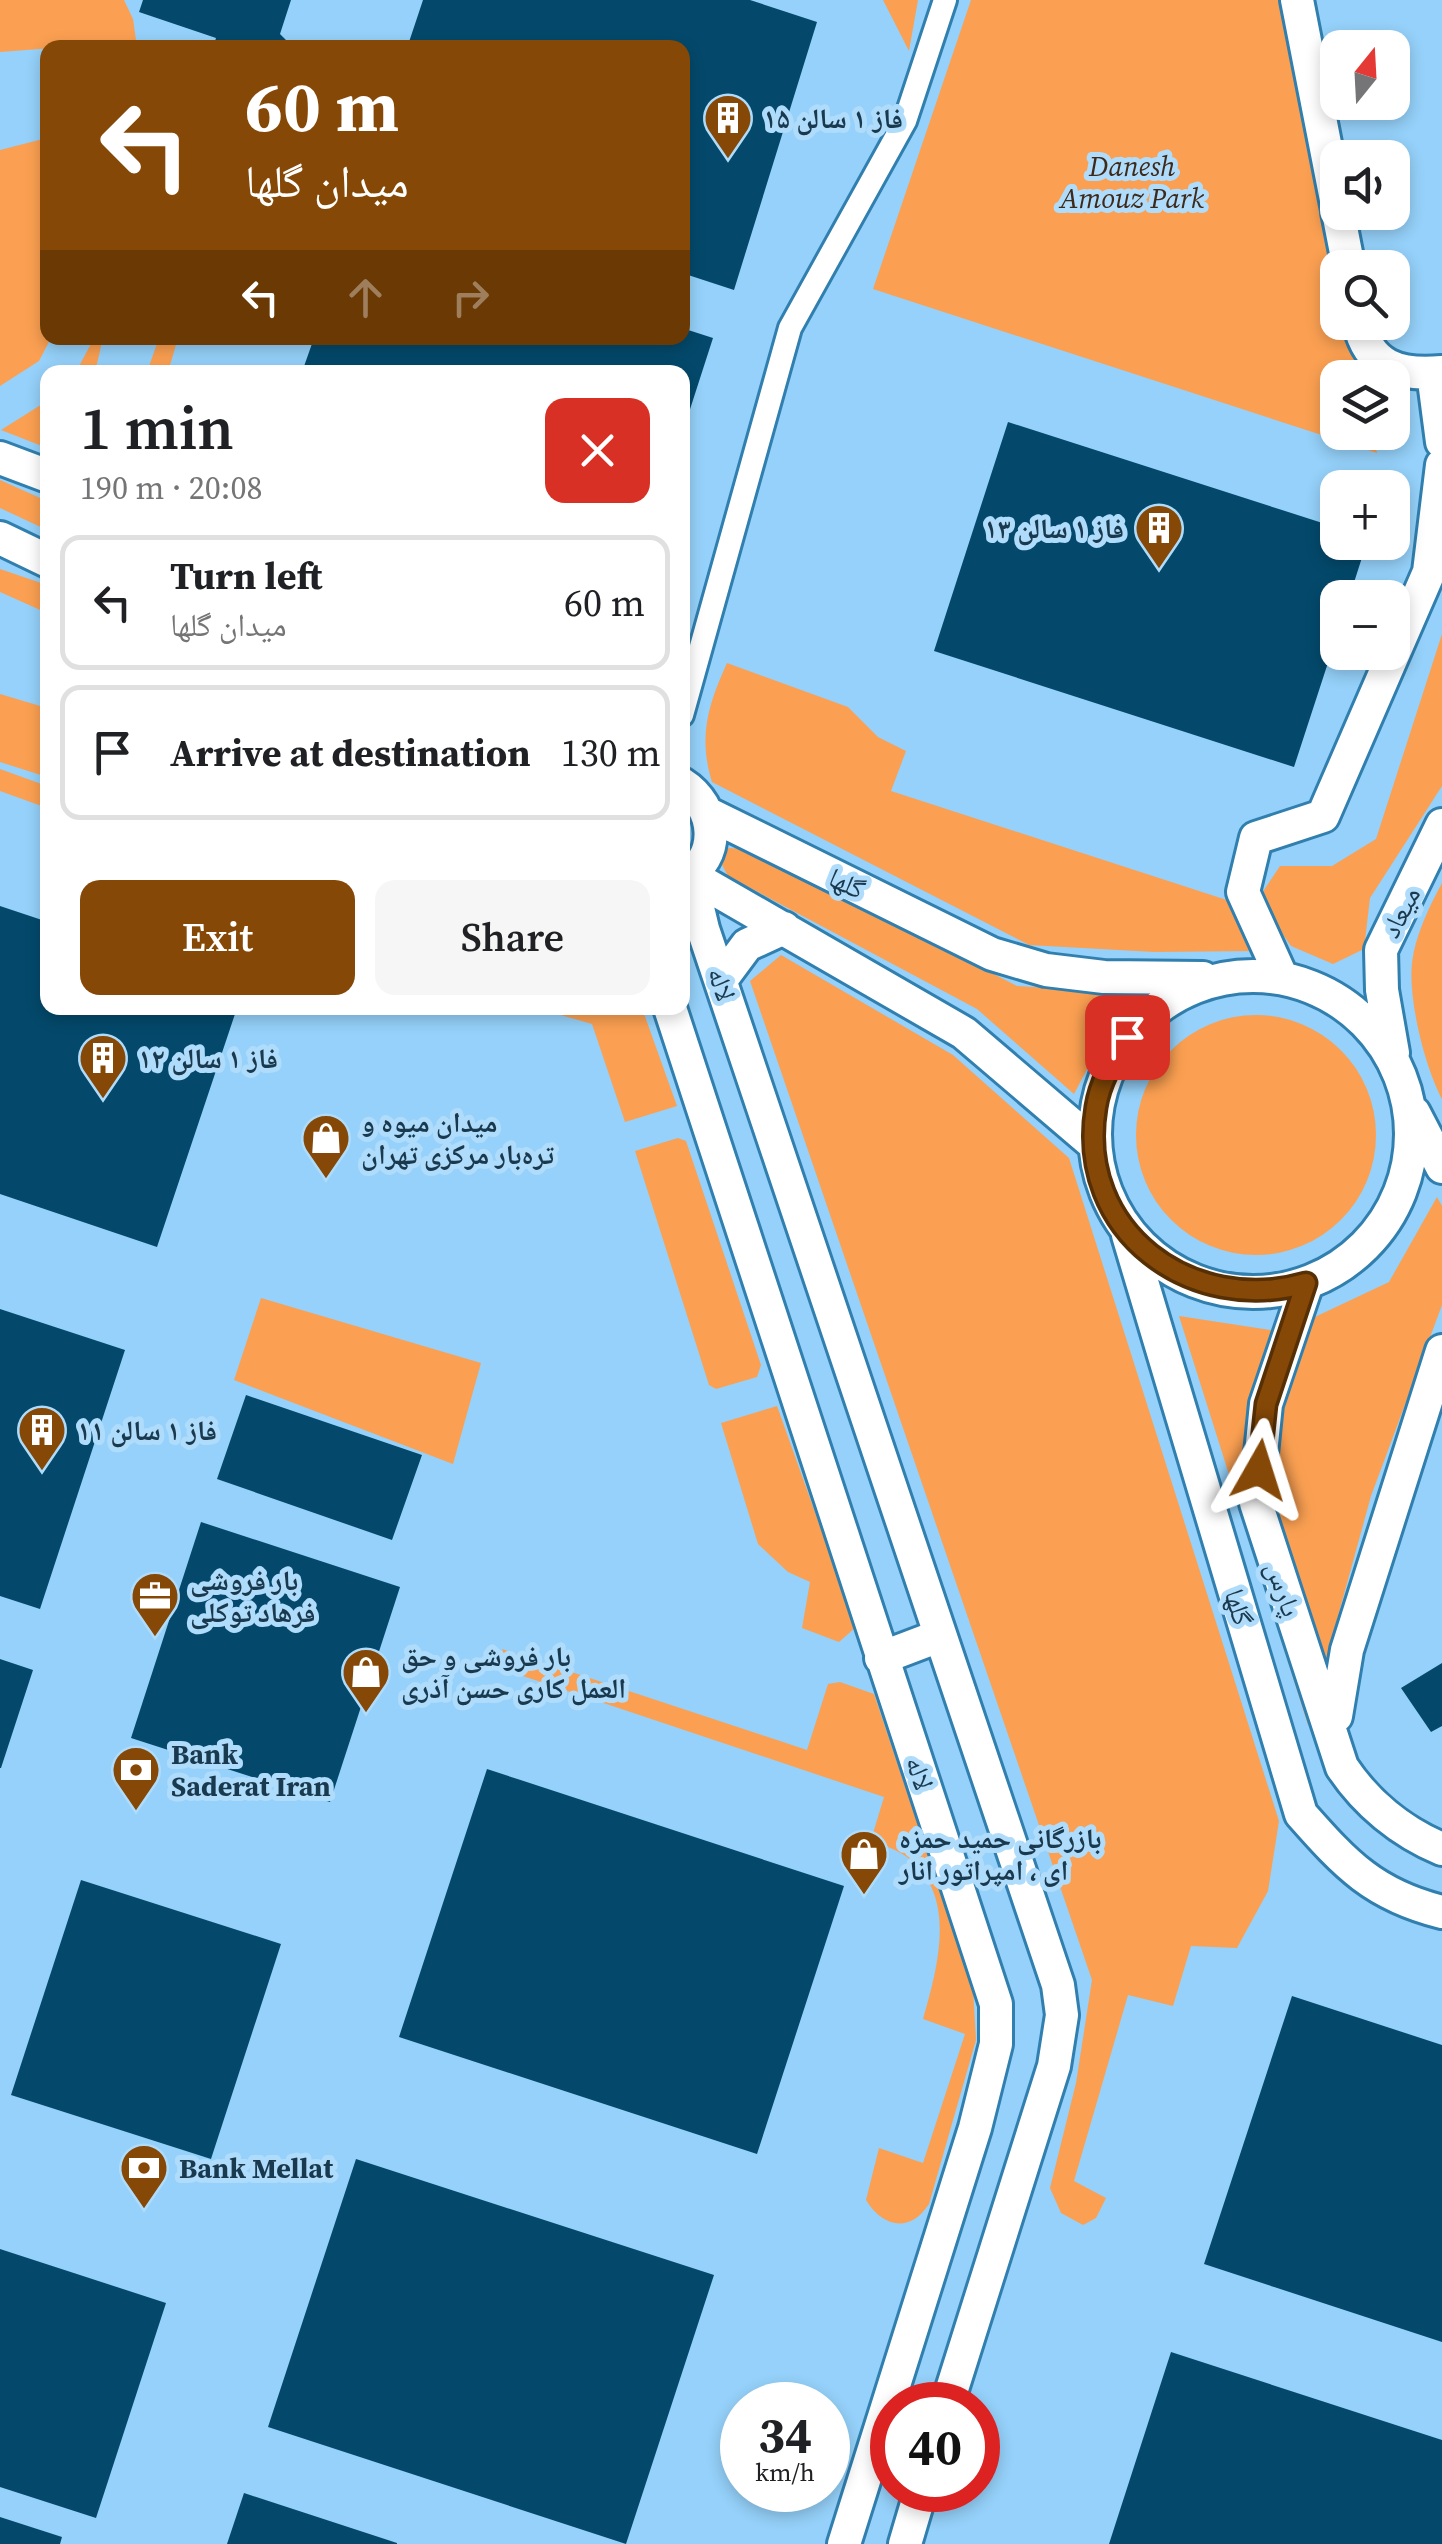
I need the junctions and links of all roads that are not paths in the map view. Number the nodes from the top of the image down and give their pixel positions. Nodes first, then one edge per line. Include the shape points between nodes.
1 (945, 0) edge
2 (1297, 0) edge
3 (1324, 140) edge
4 (1363, 340) edge
5 (1437, 373) edge
6 (1442, 442) edge
7 (0, 458) edge
8 (1442, 466) edge
9 (40, 473) edge
10 (0, 538) edge
11 (40, 556) edge
12 (1436, 571) edge
13 (690, 686) edge
14 (690, 791) edge
15 (709, 814) junction
16 (1442, 825) edge
17 (690, 871) edge
18 (690, 878) edge
19 (690, 888) edge
20 (784, 928) junction
21 (1222, 978) junction
22 (1282, 978) junction
23 (721, 980) junction
24 (672, 1015) edge
25 (1395, 1062) junction
26 (1410, 1105) junction
27 (1094, 1144) junction
28 (1442, 1166) edge
29 (1126, 1231) junction
30 (1306, 1283) junction
31 (1442, 1351) edge
32 (939, 1636) junction
33 (881, 1658) junction
34 (1336, 1716) dead end
35 (1442, 1849) edge
36 (1442, 1912) edge
37 (928, 2278) junction
38 (981, 2297) junction
39 (955, 2382) edge
40 (914, 2512) edge
41 (844, 2544) edge
42 (904, 2544) edge

1 - 13 street via 905,121 790,328
2 - 3 street
4 - 5 street via 1380,364 1411,375
5 - 6 street
7 - 9 street
8 - 12 street
10 - 11 street
12 - 22 street via 1323,816 1256,838 1243,892
14 - 15 street
15 - 17 street via 710,847
15 - 21 street, گلها via 992,954 1104,977
16 - 25 street, میعاد via 1380,950
18 - 20 street
19 - 23 street, لاله
20 - 23 street via 747,944
20 - 27 street via 964,1033
21 - 22 street
21 - 27 street via 1186,990 1127,1037 1107,1070
22 - 25 street via 1344,1005
23 - 32 street, لاله
24 - 33 street, لاله
25 - 26 street
26 - 28 street
26 - 30 street via 1412,1148 1383,1226 1354,1257
27 - 29 street via 1099,1175
29 - 30 street via 1156,1260 1194,1282 1235,1292
29 - 36 street, گلها via 1301,1814 1364,1881 1400,1902
30 - 35 street, پارس via 1266,1404 1256,1503 1342,1767 1374,1806
31 - 34 street via 1347,1650
32 - 33 street
32 - 38 street, لاله via 1050,1952 1062,2015 1054,2066
33 - 37 street, لاله via 996,2004 996,2044
37 - 38 street
37 - 41 street, لاله
38 - 39 street, لاله
40 - 42 street

